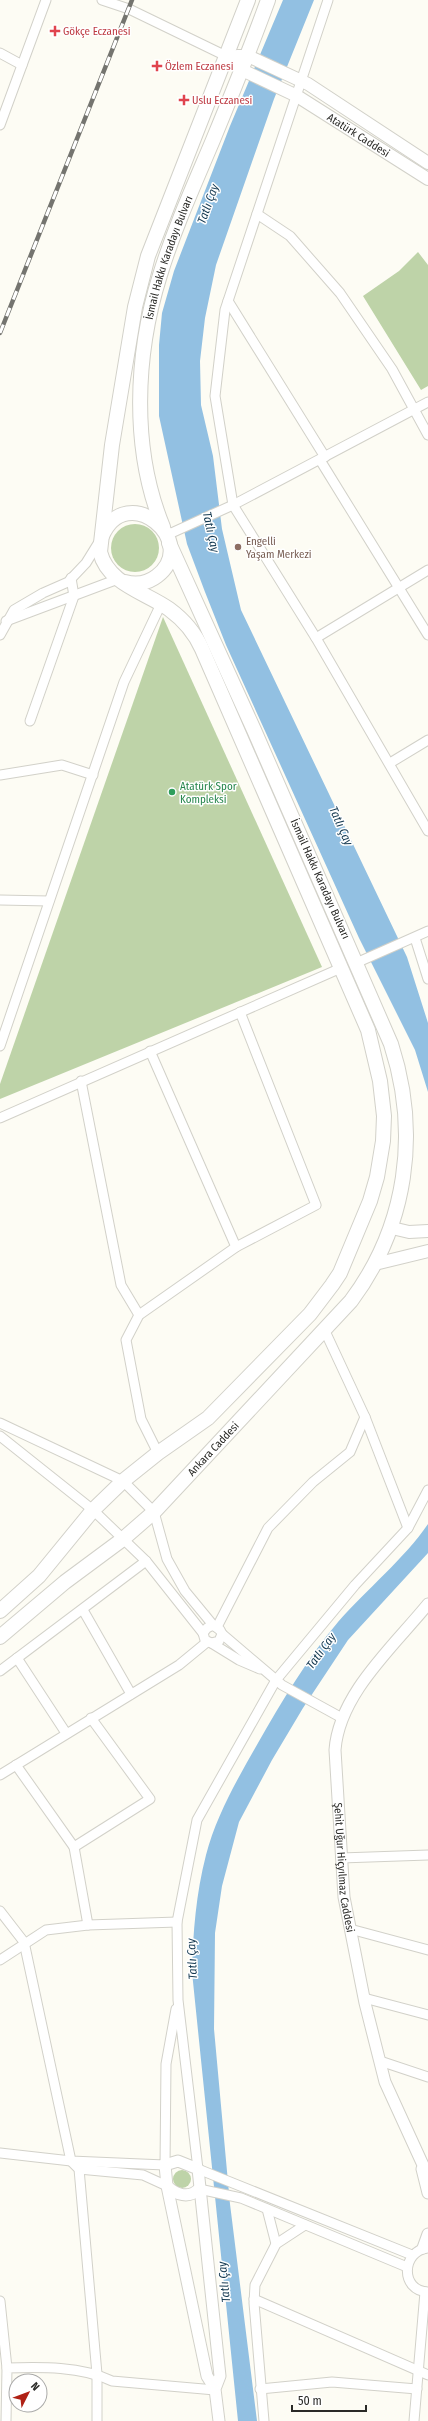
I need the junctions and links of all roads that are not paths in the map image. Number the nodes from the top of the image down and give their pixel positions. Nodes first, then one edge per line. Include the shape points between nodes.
1 (46, 0) edge
2 (102, 0) edge
3 (248, 0) edge
4 (268, 0) edge
5 (328, 0) edge
6 (115, 2) edge
7 (0, 53) edge
8 (226, 56) junction
9 (248, 56) junction
10 (22, 65) junction
11 (242, 70) junction
12 (299, 80) junction
13 (293, 94) junction
14 (0, 125) edge
15 (428, 163) edge
16 (428, 179) edge
17 (257, 214) junction
18 (228, 301) junction
19 (428, 402) edge
20 (414, 410) junction
21 (428, 435) edge
22 (322, 458) junction
23 (233, 505) junction
24 (170, 534) junction
25 (99, 542) junction
26 (428, 570) edge
27 (71, 578) junction
28 (118, 579) junction
29 (399, 588) junction
30 (74, 596) junction
31 (161, 604) junction
32 (6, 621) junction
33 (0, 635) edge
34 (428, 635) edge
35 (316, 638) junction
36 (30, 721) dead end
37 (428, 740) edge
38 (390, 763) junction
39 (0, 775) edge
40 (93, 775) junction
41 (428, 831) edge
42 (0, 900) edge
43 (50, 901) junction
44 (428, 931) edge
45 (415, 938) junction
46 (361, 961) junction
47 (341, 968) junction
48 (428, 979) edge
49 (240, 1012) junction
50 (0, 1046) edge
51 (150, 1051) junction
52 (81, 1081) junction
53 (0, 1118) edge
54 (392, 1228) junction
55 (428, 1232) edge
56 (236, 1247) junction
57 (428, 1251) edge
58 (375, 1264) junction
59 (139, 1315) junction
60 (324, 1329) junction
61 (365, 1417) junction
62 (0, 1423) edge
63 (0, 1436) edge
64 (158, 1453) junction
65 (124, 1481) junction
66 (428, 1490) edge
67 (93, 1510) junction
68 (154, 1512) junction
69 (408, 1528) junction
70 (123, 1539) junction
71 (146, 1561) junction
72 (428, 1604) edge
73 (83, 1610) junction
74 (0, 1611) edge
75 (217, 1629) junction
76 (0, 1637) edge
77 (208, 1640) junction
78 (17, 1658) junction
79 (0, 1671) edge
80 (266, 1672) junction
81 (279, 1682) junction
82 (131, 1694) junction
83 (91, 1718) junction
84 (342, 1718) junction
85 (66, 1733) junction
86 (16, 1765) junction
87 (0, 1775) edge
88 (74, 1847) junction
89 (428, 1855) edge
90 (341, 1858) junction
91 (0, 1911) edge
92 (177, 1922) junction
93 (88, 1925) junction
94 (350, 1929) junction
95 (24, 1942) junction
96 (428, 1950) edge
97 (0, 1960) edge
98 (364, 1998) junction
99 (178, 2000) junction
100 (428, 2015) edge
101 (380, 2061) junction
102 (428, 2077) edge
103 (418, 2151) junction
104 (0, 2153) edge
105 (71, 2161) junction
106 (165, 2165) junction
107 (79, 2170) junction
108 (201, 2171) junction
109 (428, 2176) edge
110 (167, 2186) junction
111 (202, 2189) junction
112 (428, 2194) edge
113 (267, 2209) junction
114 (305, 2225) junction
115 (428, 2234) edge
116 (276, 2244) junction
117 (426, 2248) edge
118 (412, 2256) junction
119 (407, 2268) junction
120 (426, 2292) edge
121 (254, 2299) junction
122 (0, 2301) edge
123 (7, 2368) junction
124 (418, 2371) junction
125 (97, 2374) junction
126 (428, 2375) edge
127 (215, 2389) junction
128 (260, 2389) junction
129 (417, 2389) junction
130 (6, 2421) edge
131 (97, 2421) edge
132 (219, 2421) edge
133 (264, 2421) edge
134 (414, 2421) edge

1 - 10 street
2 - 6 street
3 - 8 highway
4 - 9 highway, İsmail Hakkı Karadayı Bulvarı
5 - 12 street
6 - 8 street
7 - 10 street
8 - 9 main road
8 - 11 main road, Atatürk Caddesi
8 - 25 highway via 146,262 135,307
9 - 11 highway, İsmail Hakkı Karadayı Bulvarı
9 - 12 main road, Atatürk Caddesi
10 - 14 street
11 - 13 main road, Atatürk Caddesi
11 - 24 highway, İsmail Hakkı Karadayı Bulvarı via 166,257 153,300 141,377 140,410 145,465 155,506
12 - 13 street
12 - 15 main road, Atatürk Caddesi
13 - 16 main road, Atatürk Caddesi
13 - 17 street
17 - 18 street
17 - 20 street via 290,236 340,293 392,369
18 - 22 street
18 - 23 street via 215,396
19 - 20 street
20 - 21 street
20 - 22 street
22 - 23 street
22 - 29 street
23 - 24 street
23 - 35 street
24 - 25 highway via 148,516 130,513 113,520
24 - 28 highway via 170,552 164,568 152,579 136,584
24 - 46 highway, İsmail Hakkı Karadayı Bulvarı
25 - 27 street via 86,563
25 - 28 highway via 106,569
26 - 29 street
27 - 30 street
27 - 32 street via 14,610
28 - 30 street
28 - 31 highway
29 - 34 street
29 - 35 street
30 - 32 street
30 - 36 street
31 - 40 street via 124,682
31 - 47 highway via 189,627 198,640
32 - 33 street
35 - 38 street
37 - 38 street
38 - 41 street
39 - 40 street via 62,765
40 - 43 street
42 - 43 street
43 - 50 street
44 - 45 street
45 - 46 street
45 - 48 street
46 - 54 highway, İsmail Hakkı Karadayı Bulvarı via 391,1044 403,1094 405,1155 398,1206
47 - 49 street
47 - 64 highway via 368,1030 384,1106 383,1141 370,1201 340,1273 310,1314 208,1418
49 - 51 street
49 - 56 street via 316,1205
51 - 52 street
51 - 56 street
52 - 53 street
52 - 59 street via 121,1285
54 - 55 main road via 409,1232
54 - 58 highway, Ankara Caddesi
56 - 59 street
57 - 58 main road
58 - 60 highway, Ankara Caddesi via 351,1301
59 - 64 street via 126,1340 141,1419
60 - 61 street
60 - 68 highway, Ankara Caddesi
61 - 69 street
61 - 75 street via 350,1452 313,1482 268,1528
62 - 65 street
63 - 67 street
64 - 65 highway
65 - 67 highway
65 - 68 street
66 - 69 street
67 - 70 street
67 - 74 highway via 39,1576
68 - 70 highway, Ankara Caddesi
68 - 75 street via 167,1559 185,1591
69 - 81 street via 354,1585
70 - 71 street
70 - 76 highway, Ankara Caddesi via 65,1582
71 - 73 street
71 - 77 street
72 - 84 street, Şehit Uğur Hiçyılmaz Caddesi via 368,1676 350,1701
73 - 78 street
73 - 82 street
75 - 77 street via 207,1628
75 - 77 street via 219,1641
75 - 80 street
77 - 80 street via 239,1660
77 - 82 street via 178,1665
78 - 79 street
78 - 85 street
80 - 81 street
81 - 84 street
81 - 92 street via 197,1820
82 - 83 street
83 - 85 street
83 - 88 street via 150,1799
84 - 90 street, Şehit Uğur Hiçyılmaz Caddesi via 334,1750
85 - 86 street
86 - 87 street
86 - 88 street
88 - 93 street
89 - 90 street
90 - 94 street, Şehit Uğur Hiçyılmaz Caddesi
91 - 95 street
92 - 93 street
92 - 99 street
93 - 95 street via 46,1930
94 - 96 street
94 - 98 street, Şehit Uğur Hiçyılmaz Caddesi
95 - 97 street
95 - 105 street
98 - 100 street
98 - 101 street, Şehit Uğur Hiçyılmaz Caddesi
99 - 106 street via 166,2064
99 - 108 street
101 - 102 street
101 - 103 street, Şehit Uğur Hiçyılmaz Caddesi via 385,2082
103 - 109 street
103 - 112 street
104 - 105 street
105 - 106 street
105 - 107 street
106 - 108 street via 183,2162
106 - 110 street
107 - 110 street via 143,2175
107 - 125 street
108 - 111 street
108 - 118 street
110 - 111 street via 178,2194 187,2195
110 - 127 street via 207,2376
111 - 113 street via 234,2196
111 - 127 street via 220,2376
113 - 114 street
113 - 116 street
114 - 116 street
114 - 119 street
115 - 117 street
116 - 121 street via 260,2270
117 - 118 street
118 - 119 street
119 - 120 street via 412,2284
120 - 124 street
121 - 124 street
121 - 128 street
122 - 123 street
123 - 125 street via 39,2367
123 - 130 street
124 - 126 street
124 - 129 street
125 - 127 street via 112,2381
125 - 131 street
127 - 132 street
128 - 129 street via 332,2382
128 - 133 street
129 - 134 street

